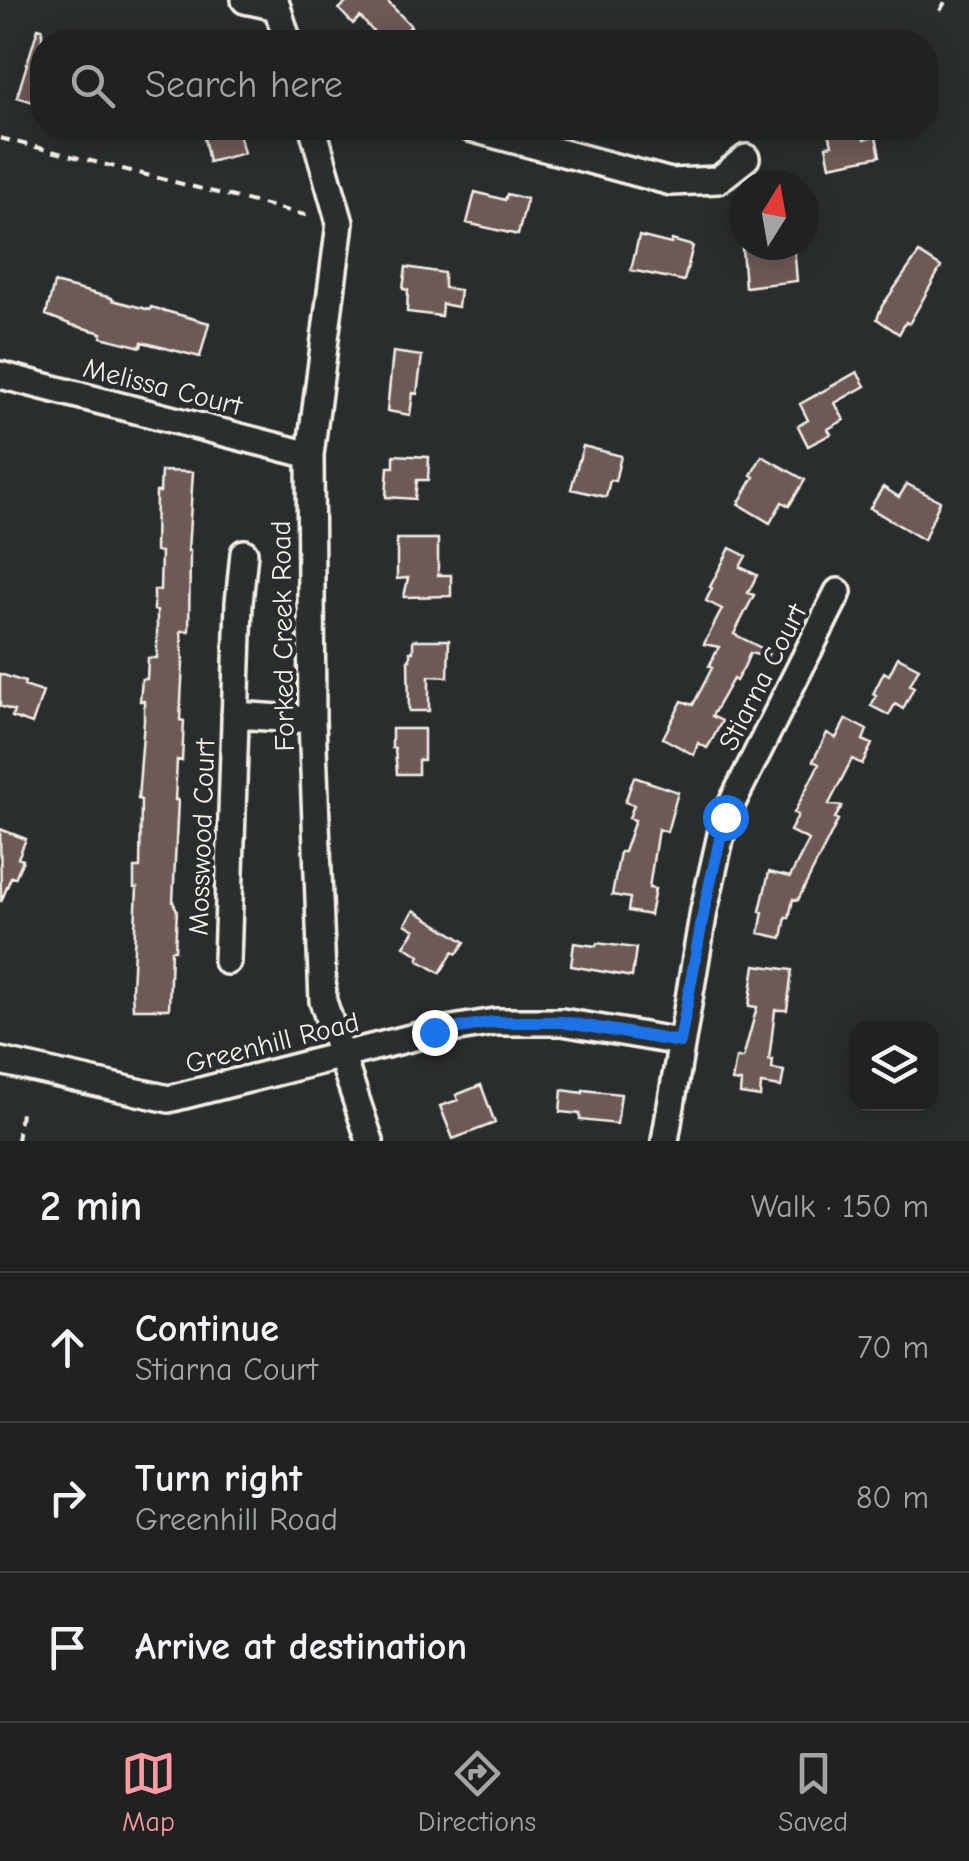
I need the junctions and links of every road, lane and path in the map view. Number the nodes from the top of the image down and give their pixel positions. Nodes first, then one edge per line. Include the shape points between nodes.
1 (245, 0) edge
2 (946, 0) edge
3 (940, 11) dead end
4 (284, 30) edge
5 (0, 138) edge
6 (316, 140) edge
7 (515, 140) edge
8 (746, 158) dead end
9 (312, 218) dead end
10 (0, 376) edge
11 (310, 455) junction
12 (244, 553) dead end
13 (838, 592) dead end
14 (235, 715) junction
15 (312, 720) junction
16 (228, 962) dead end
17 (680, 1042) junction
18 (341, 1056) junction
19 (0, 1061) edge
20 (22, 1106) dead end
21 (17, 1141) edge
22 (370, 1141) edge
23 (665, 1141) edge

1 - 4 street via 277,7
2 - 3 path
5 - 9 path
6 - 11 street, Forked Creek Road via 340,223
7 - 8 street via 671,182 718,180
10 - 11 street, Melissa Court
11 - 15 street, Forked Creek Road
12 - 14 street, Mosswood Court
13 - 17 street, Stiarna Court via 725,817
14 - 15 street, Mosswood Court
14 - 16 street, Mosswood Court
15 - 18 street, Forked Creek Road via 323,1001
17 - 18 street, Greenhill Road via 562,1022 495,1022
17 - 23 street, Stiarna Court
18 - 19 street, Greenhill Road via 169,1100
18 - 22 street, Forked Creek Road
20 - 21 path

